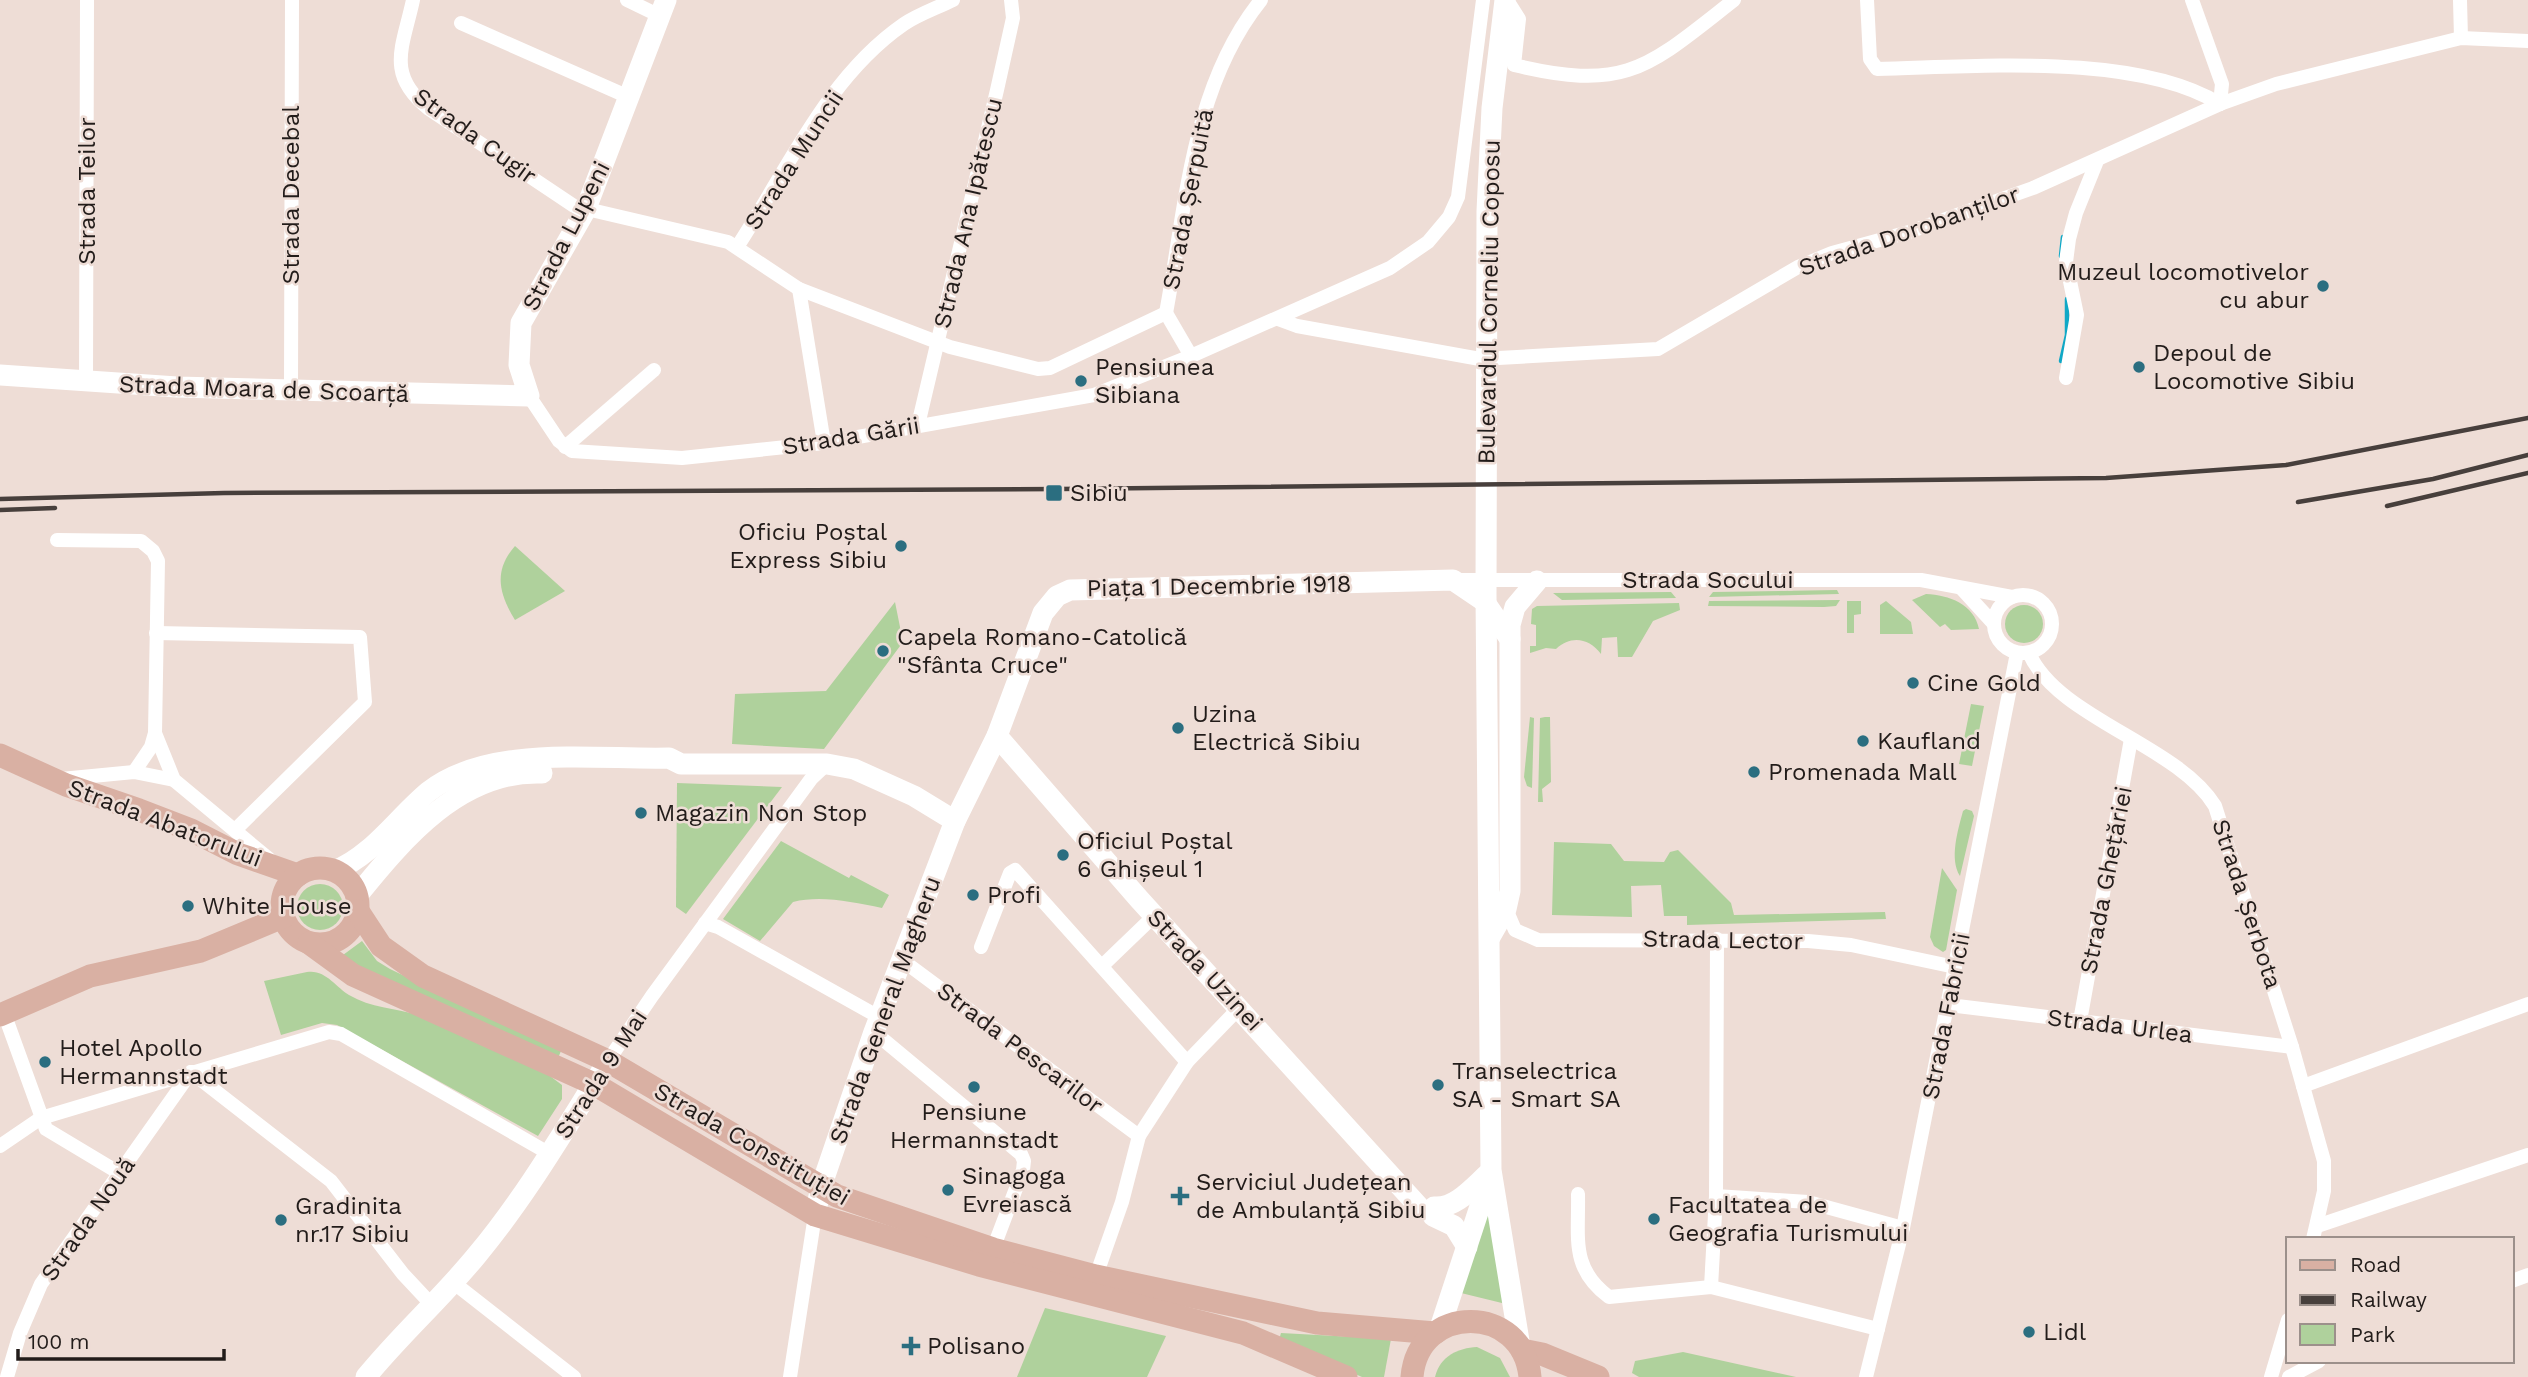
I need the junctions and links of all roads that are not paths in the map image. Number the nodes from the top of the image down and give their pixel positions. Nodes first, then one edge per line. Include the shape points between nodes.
1 (88, 0) edge
2 (292, 0) edge
3 (413, 0) edge
4 (626, 0) edge
5 (953, 0) edge
6 (1012, 0) edge
7 (1261, 0) edge
8 (1483, 0) edge
9 (1506, 0) edge
10 (1734, 0) edge
11 (1867, 0) edge
12 (2192, 0) edge
13 (2460, 0) edge
14 (663, 8) edge
15 (461, 23) dead end
16 (2461, 38) junction
17 (2528, 41) edge
18 (631, 98) junction
19 (2220, 104) junction
20 (2097, 161) junction
21 (584, 211) junction
22 (737, 247) junction
23 (799, 289) junction
24 (1166, 313) junction
25 (1278, 319) junction
26 (938, 342) junction
27 (1191, 356) junction
28 (654, 370) dead end
29 (0, 375) edge
30 (2066, 378) dead end
31 (86, 383) junction
32 (291, 390) junction
33 (529, 396) junction
34 (918, 425) junction
35 (824, 443) junction
36 (565, 447) junction
37 (57, 540) dead end
38 (1453, 580) junction
39 (1537, 581) junction
40 (1962, 589) junction
41 (2012, 597) junction
42 (1994, 624) junction
43 (156, 633) junction
44 (1510, 639) junction
45 (2023, 653) junction
46 (156, 733) junction
47 (997, 736) junction
48 (2132, 739) junction
49 (0, 755) edge
50 (681, 764) junction
51 (827, 764) junction
52 (134, 772) junction
53 (51, 779) junction
54 (174, 780) junction
55 (955, 821) junction
56 (235, 830) junction
57 (334, 870) junction
58 (288, 871) junction
59 (358, 903) junction
60 (1506, 909) junction
61 (1155, 915) junction
62 (283, 917) junction
63 (705, 923) junction
64 (1489, 939) junction
65 (1717, 939) junction
66 (309, 943) junction
67 (981, 947) dead end
68 (902, 960) junction
69 (1102, 966) junction
70 (1955, 967) junction
71 (1949, 1004) junction
72 (2528, 1004) edge
73 (1240, 1007) junction
74 (2, 1014) edge
75 (2080, 1021) junction
76 (876, 1025) junction
77 (2292, 1046) junction
78 (608, 1061) junction
79 (1186, 1062) junction
80 (191, 1072) junction
81 (594, 1084) junction
82 (2303, 1086) junction
83 (41, 1118) junction
84 (1139, 1136) junction
85 (0, 1146) edge
86 (550, 1154) junction
87 (2528, 1155) edge
88 (1491, 1170) junction
89 (121, 1174) junction
90 (821, 1187) junction
91 (1578, 1194) dead end
92 (1716, 1196) junction
93 (1424, 1208) junction
94 (815, 1215) junction
95 (1903, 1228) junction
96 (2315, 1232) edge
97 (1467, 1247) junction
98 (986, 1257) junction
99 (1097, 1276) junction
100 (454, 1283) junction
101 (1711, 1287) junction
102 (432, 1305) junction
103 (2286, 1327) edge
104 (1878, 1329) junction
105 (1437, 1332) junction
106 (1521, 1349) junction
107 (2315, 1363) edge
108 (7, 1377) edge
109 (366, 1377) edge
110 (574, 1377) edge
111 (790, 1377) edge
112 (1346, 1377) edge
113 (1412, 1377) edge
114 (1530, 1377) edge
115 (1598, 1377) edge
116 (1866, 1377) edge
117 (2271, 1377) edge
118 (2289, 1377) edge

1 - 31 street, Strada Teilor
2 - 32 street, Strada Decebal
3 - 21 street, Strada Cugir via 400,62 407,88 429,109
4 - 14 street
5 - 22 street, Strada Muncii via 907,22 855,71 812,125
6 - 26 street, Strada Ana Ipătescu via 1013,18 998,90
7 - 24 street, Strada Șerpuită via 1230,49 1205,107
8 - 25 street, Strada Gării via 1463,176 1449,217 1411,256
9 - 10 street via 1519,19 1514,65 1584,78 1617,75 1649,62
9 - 64 street, Bulevardul Corneliu Coposu via 1492,108 1487,211
11 - 19 street via 1870,59 1877,69 2080,68 2153,80 2206,95
12 - 19 street via 2222,84
13 - 16 street
14 - 18 street, Strada Lupeni
15 - 18 street
16 - 17 street, Strada Dorobanților
16 - 19 street, Strada Dorobanților via 2276,84
18 - 21 street, Strada Lupeni
19 - 20 street, Strada Dorobanților
20 - 25 street, Strada Dorobanților via 1956,216 1798,267 1658,349 1480,359
20 - 30 street via 2069,239 2066,262 2077,316
21 - 22 street, Strada Șerpuită via 720,239
21 - 33 street, Strada Lupeni via 521,323 519,365
22 - 23 street, Strada Șerpuită
23 - 26 street, Strada Șerpuită
23 - 35 street
24 - 26 street, Strada Șerpuită via 1050,368 1038,369
24 - 27 street
25 - 27 street, Strada Gării
26 - 34 street, Strada Ana Ipătescu
27 - 34 street, Strada Gării via 1094,395
28 - 36 street
29 - 31 street, Strada Moara de Scoarță
31 - 32 street, Strada Moara de Scoarță
32 - 33 street, Strada Moara de Scoarță
33 - 36 street
34 - 35 street, Strada Gării
35 - 36 street, Strada Gării via 682,458 582,454
37 - 43 street, Strada Abatorului via 141,541 153,551 158,561
38 - 39 street, Strada Socului
38 - 44 street via 1484,601
38 - 47 street, Piața 1 Decembrie 1918 via 1070,590 1057,596 1043,613
39 - 40 street, Strada Socului via 1921,580
39 - 44 street via 1515,607
40 - 41 street, Strada Socului
40 - 42 street
41 - 42 street via 1999,608
41 - 45 street via 2033,597 2045,604 2052,616 2047,643
42 - 45 street via 2000,642
43 - 46 street, Strada Abatorului
43 - 56 street via 360,637 365,702
44 - 60 street via 1510,891
45 - 48 street, Strada Șerbota via 2052,686
45 - 70 street, Strada Fabricii
46 - 52 street
46 - 54 street, Strada Abatorului
47 - 55 street, Strada General Magheru
47 - 61 street, Strada Uzinei
48 - 75 street, Strada Ghețăriei
48 - 77 street, Strada Șerbota via 2197,782 2216,806
49 - 53 main road, Strada Abatorului
50 - 51 street
50 - 57 street via 669,758 485,764 429,792 361,856
50 - 59 street via 668,773 534,773 481,783 428,819
51 - 55 street via 879,778
51 - 63 street, Strada 9 Mai via 811,779
52 - 53 street, Strada Abatorului
52 - 54 street, Strada Abatorului
53 - 58 main road, Strada Abatorului
54 - 56 street, Strada Abatorului
55 - 68 street, Strada General Magheru
56 - 58 street, Strada Abatorului
57 - 58 main road
57 - 59 main road via 352,885
58 - 62 main road
59 - 66 main road via 347,934 335,942
59 - 78 main road, Strada Constituției via 381,946 423,976
60 - 64 street
60 - 65 street, Strada Lector via 1515,930 1538,940
61 - 69 street
61 - 73 street, Strada Uzinei
62 - 66 main road via 298,938
62 - 74 main road via 201,951 103,972
63 - 76 street
63 - 78 street, Strada 9 Mai
64 - 88 street, Bulevardul Corneliu Coposu
65 - 70 street, Strada Lector via 1851,945
65 - 92 street
66 - 81 main road, Strada Constituției via 353,975
67 - 69 street via 1010,873 1016,870
68 - 76 street, Strada General Magheru
68 - 84 street, Strada Pescarilor
69 - 79 street
70 - 71 street, Strada Fabricii
71 - 75 street, Strada Urlea
71 - 95 street, Strada Fabricii
72 - 82 street
73 - 79 street
73 - 93 street, Strada Uzinei
74 - 83 street
75 - 77 street, Strada Urlea
76 - 90 street, Strada General Magheru
76 - 98 street via 1021,1153 1023,1170
77 - 82 street, Strada Șerbota
78 - 81 street, Strada 9 Mai
78 - 90 main road, Strada Constituției
79 - 84 street
80 - 83 street
80 - 86 street via 312,1035 341,1034
80 - 89 street, Strada Nouă
80 - 102 street via 331,1181
81 - 86 street, Strada 9 Mai
81 - 94 main road, Strada Constituției
82 - 96 street, Strada Șerbota via 2324,1161 2324,1191
83 - 85 street
83 - 89 street via 50,1132
84 - 99 street
86 - 100 street, Strada 9 Mai via 512,1211
87 - 96 street
88 - 93 street via 1457,1202
88 - 97 street, Bulevardul Corneliu Coposu
88 - 106 street, Bulevardul Corneliu Coposu
89 - 108 street, Strada Nouă via 41,1284
90 - 94 street, Strada General Magheru
90 - 98 main road, Strada Constituției
91 - 101 street via 1580,1265 1609,1297
92 - 95 street via 1808,1202
92 - 101 street
93 - 97 street, Strada Uzinei via 1454,1226
94 - 98 main road, Strada Constituției
94 - 111 street, Strada General Magheru
95 - 104 street, Strada Fabricii
97 - 105 street, Bulevardul Corneliu Coposu
98 - 99 main road, Strada Constituției
98 - 112 main road, Strada Constituției via 1280,1346
99 - 105 main road, Strada Constituției via 1317,1323
100 - 102 street, Strada 9 Mai
100 - 110 street
101 - 104 street
102 - 109 street, Strada 9 Mai
103 - 117 street
104 - 116 street, Strada Fabricii
105 - 106 main road via 1456,1323 1483,1322 1508,1334
105 - 113 main road, Bulevardul Corneliu Coposu via 1418,1354
106 - 114 main road, Bulevardul Corneliu Coposu
106 - 115 main road
107 - 118 street

